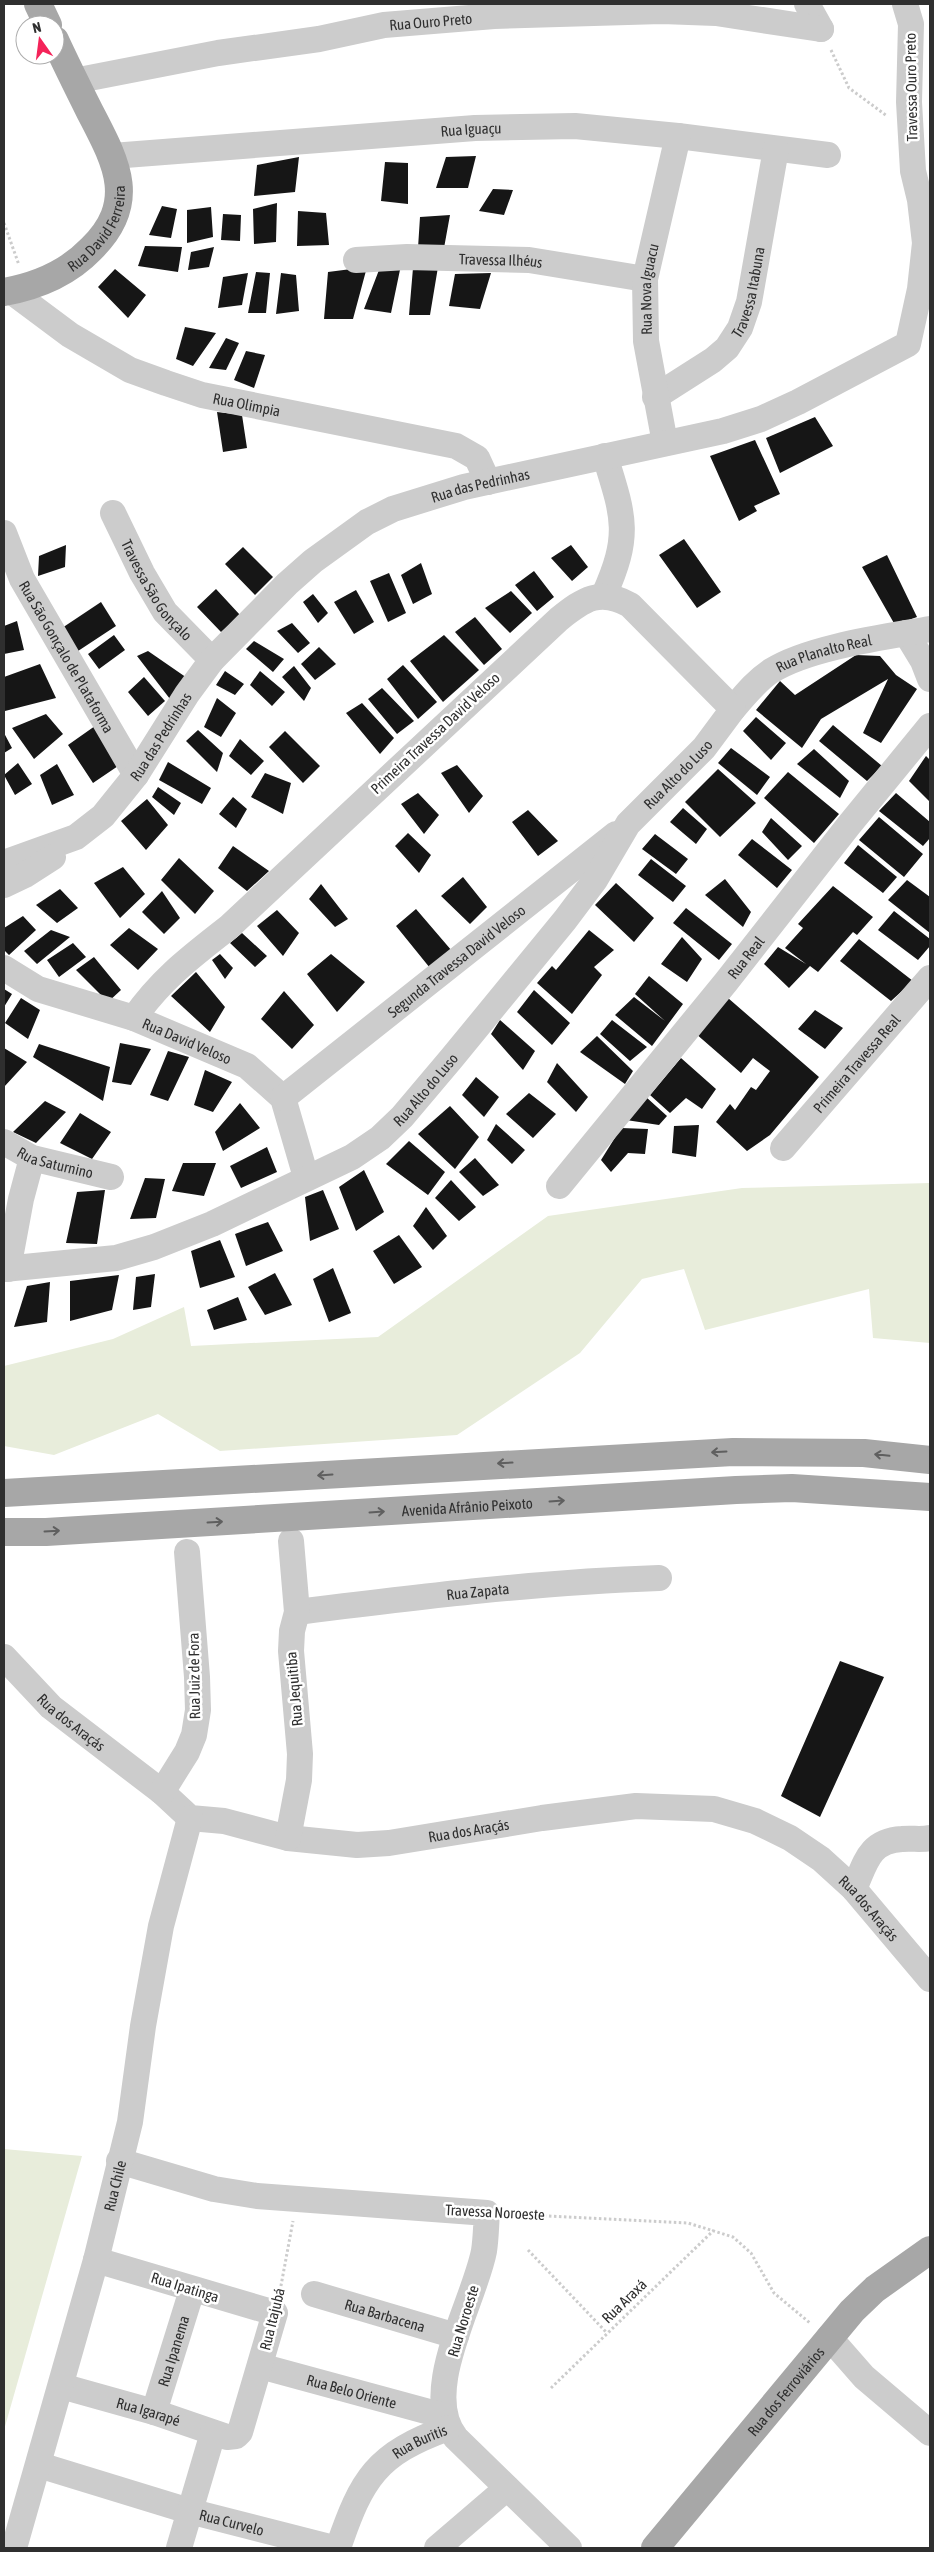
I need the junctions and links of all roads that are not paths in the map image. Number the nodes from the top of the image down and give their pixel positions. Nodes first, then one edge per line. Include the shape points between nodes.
1 (807, 4) edge
2 (905, 4) edge
3 (65, 62) edge
4 (74, 81) junction
5 (678, 136) junction
6 (776, 149) junction
7 (828, 155) dead end
8 (112, 156) junction
9 (913, 171) joint
10 (356, 260) dead end
11 (645, 279) junction
12 (14, 290) edge
13 (919, 345) edge
14 (655, 397) junction
15 (665, 443) junction
16 (605, 456) junction
17 (488, 482) junction
18 (113, 513) dead end
19 (4, 533) edge
20 (604, 595) junction
21 (918, 631) edge
22 (212, 660) junction
23 (930, 680) edge
24 (727, 718) junction
25 (930, 726) edge
26 (136, 775) junction
27 (628, 824) junction
28 (76, 837) junction
29 (4, 863) edge
30 (4, 884) edge
31 (4, 968) edge
32 (930, 978) edge
33 (134, 1018) junction
34 (283, 1098) junction
35 (4, 1142) edge
36 (783, 1148) dead end
37 (32, 1158) junction
38 (111, 1176) dead end
39 (306, 1178) junction
40 (559, 1186) dead end
41 (6, 1269) edge
42 (930, 1460) edge
43 (4, 1493) edge
44 (930, 1497) edge
45 (4, 1532) edge
46 (291, 1541) dead end
47 (187, 1552) dead end
48 (659, 1578) dead end
49 (297, 1612) junction
50 (4, 1657) edge
51 (162, 1792) junction
52 (190, 1818) junction
53 (288, 1838) junction
54 (930, 1838) edge
55 (854, 1888) junction
56 (930, 1978) edge
57 (119, 2161) junction
58 (487, 2213) joint
59 (930, 2250) edge
60 (96, 2260) junction
61 (192, 2290) junction
62 (314, 2294) dead end
63 (275, 2314) joint
64 (456, 2336) junction
65 (828, 2337) junction
66 (260, 2366) junction
67 (61, 2386) junction
68 (154, 2412) junction
69 (446, 2422) junction
70 (930, 2433) edge
71 (225, 2434) junction
72 (39, 2466) junction
73 (507, 2488) junction
74 (189, 2511) junction
75 (14, 2548) edge
76 (179, 2548) edge
77 (334, 2548) edge
78 (338, 2548) edge
79 (437, 2548) edge
80 (569, 2548) edge
81 (655, 2548) edge

1 - 4 street, Rua Ouro Preto via 821,29 716,13 662,11 494,16 384,25
2 - 9 street, Travessa Ouro Preto via 911,24 909,84
3 - 4 main road, Rua David Ferreira
4 - 8 main road, Rua David Ferreira
5 - 6 street, Rua Iguaçu
5 - 8 street, Rua Iguaçu via 575,126 475,128
5 - 11 street, Rua Nova Iguacu
6 - 7 street, Rua Iguaçu
6 - 14 street, Travessa Itabuna via 748,302 740,328 727,348 713,360
8 - 12 main road, Rua David Ferreira via 120,188 119,204 107,232 67,269 47,280
9 - 13 street, Rua das Pedrinhas via 925,243
10 - 11 street, Travessa Ilhéus via 407,257 529,260
11 - 14 street, Rua Nova Iguacu via 646,341
12 - 17 street, Rua Olimpia via 70,335 130,370 202,395 456,446 477,458
13 - 15 street, Rua das Pedrinhas via 761,419
14 - 15 street, Rua Nova Iguacu
15 - 16 street, Rua das Pedrinhas
16 - 17 street, Rua das Pedrinhas
16 - 20 street via 619,498 623,543 618,565
17 - 22 street, Rua das Pedrinhas via 423,498 367,522 287,584
18 - 22 street, Travessa São Gonçalo via 165,612
19 - 26 street, Rua São Gonçalo de Plataforma via 22,579
20 - 24 street via 618,598 644,617
20 - 33 street, Primeira Travessa David Veloso via 584,602 559,619 229,927 175,968
21 - 23 street
21 - 24 street, Rua Planalto Real via 792,660 754,684
22 - 26 street, Rua das Pedrinhas
24 - 27 street, Rua Alto do Luso via 704,748
25 - 40 street, Rua Real
26 - 28 street, Rua das Pedrinhas via 103,816
27 - 34 street, Segunda Travessa David Veloso
27 - 39 street, Rua Alto do Luso via 595,880 565,920 402,1117 380,1138 352,1156
28 - 29 street, Rua das Pedrinhas
28 - 30 street via 46,863
31 - 33 street, Rua David Veloso via 38,989
32 - 36 street, Primeira Travessa Real
33 - 34 street, Rua David Veloso via 247,1066
34 - 39 street
35 - 37 street, Rua Saturnino
37 - 38 street, Rua Saturnino
37 - 41 street
39 - 41 street, Rua Alto do Luso via 212,1224 154,1247 116,1258
42 -> 43 main road via 864,1453 733,1452
45 -> 44 main road, Avenida Afrânio Peixoto via 736,1490 792,1488
46 - 49 street, Rua Jequitiba
47 - 51 street, Rua Juiz de Fora via 198,1710 187,1752
48 - 49 street, Rua Zapata via 572,1581 464,1591
49 - 53 street, Rua Jequitiba via 290,1651 300,1780
50 - 51 street, Rua dos Araçás via 51,1707
51 - 52 street, Rua dos Araçás
52 - 53 street, Rua dos Araçás via 224,1821
52 - 57 street, Rua Chile via 160,1926 130,2122
53 - 55 street, Rua dos Araçás via 357,1845 389,1843 636,1806 714,1809 755,1821 790,1838 821,1859
54 - 55 street via 885,1841 876,1846
55 - 56 street, Rua dos Araçás
57 - 58 street, Travessa Noroeste via 214,2189 297,2199
57 - 60 street, Rua Chile
58 - 64 street, Rua Noroeste via 484,2252
59 - 65 main road, Rua dos Ferroviários via 875,2289
60 - 61 street, Rua Ipatinga
60 - 67 street, Rua Chile
61 - 63 street, Rua Ipatinga
61 - 68 street, Rua Ipanema
62 - 64 street, Rua Barbacena
63 - 66 street, Rua Itajubá
64 - 69 street, Rua Noroeste via 444,2384 442,2402
65 - 70 street via 864,2377
65 - 81 main road, Rua dos Ferroviários
66 - 69 street, Rua Belo Oriente
66 - 71 street, Rua Itajubá via 240,2432
67 - 68 street, Rua Igarapé
67 - 72 street, Rua Chile
68 - 71 street, Rua Igarapé
69 - 73 street, Rua Buritis
69 - 78 street, Rua Buritis via 396,2451 372,2473 353,2505
71 - 74 street
72 - 74 street, Rua Curvelo
72 - 75 street, Rua Chile
73 - 79 street
73 - 80 street, Rua Buritis
74 - 76 street
74 - 77 street, Rua Curvelo

